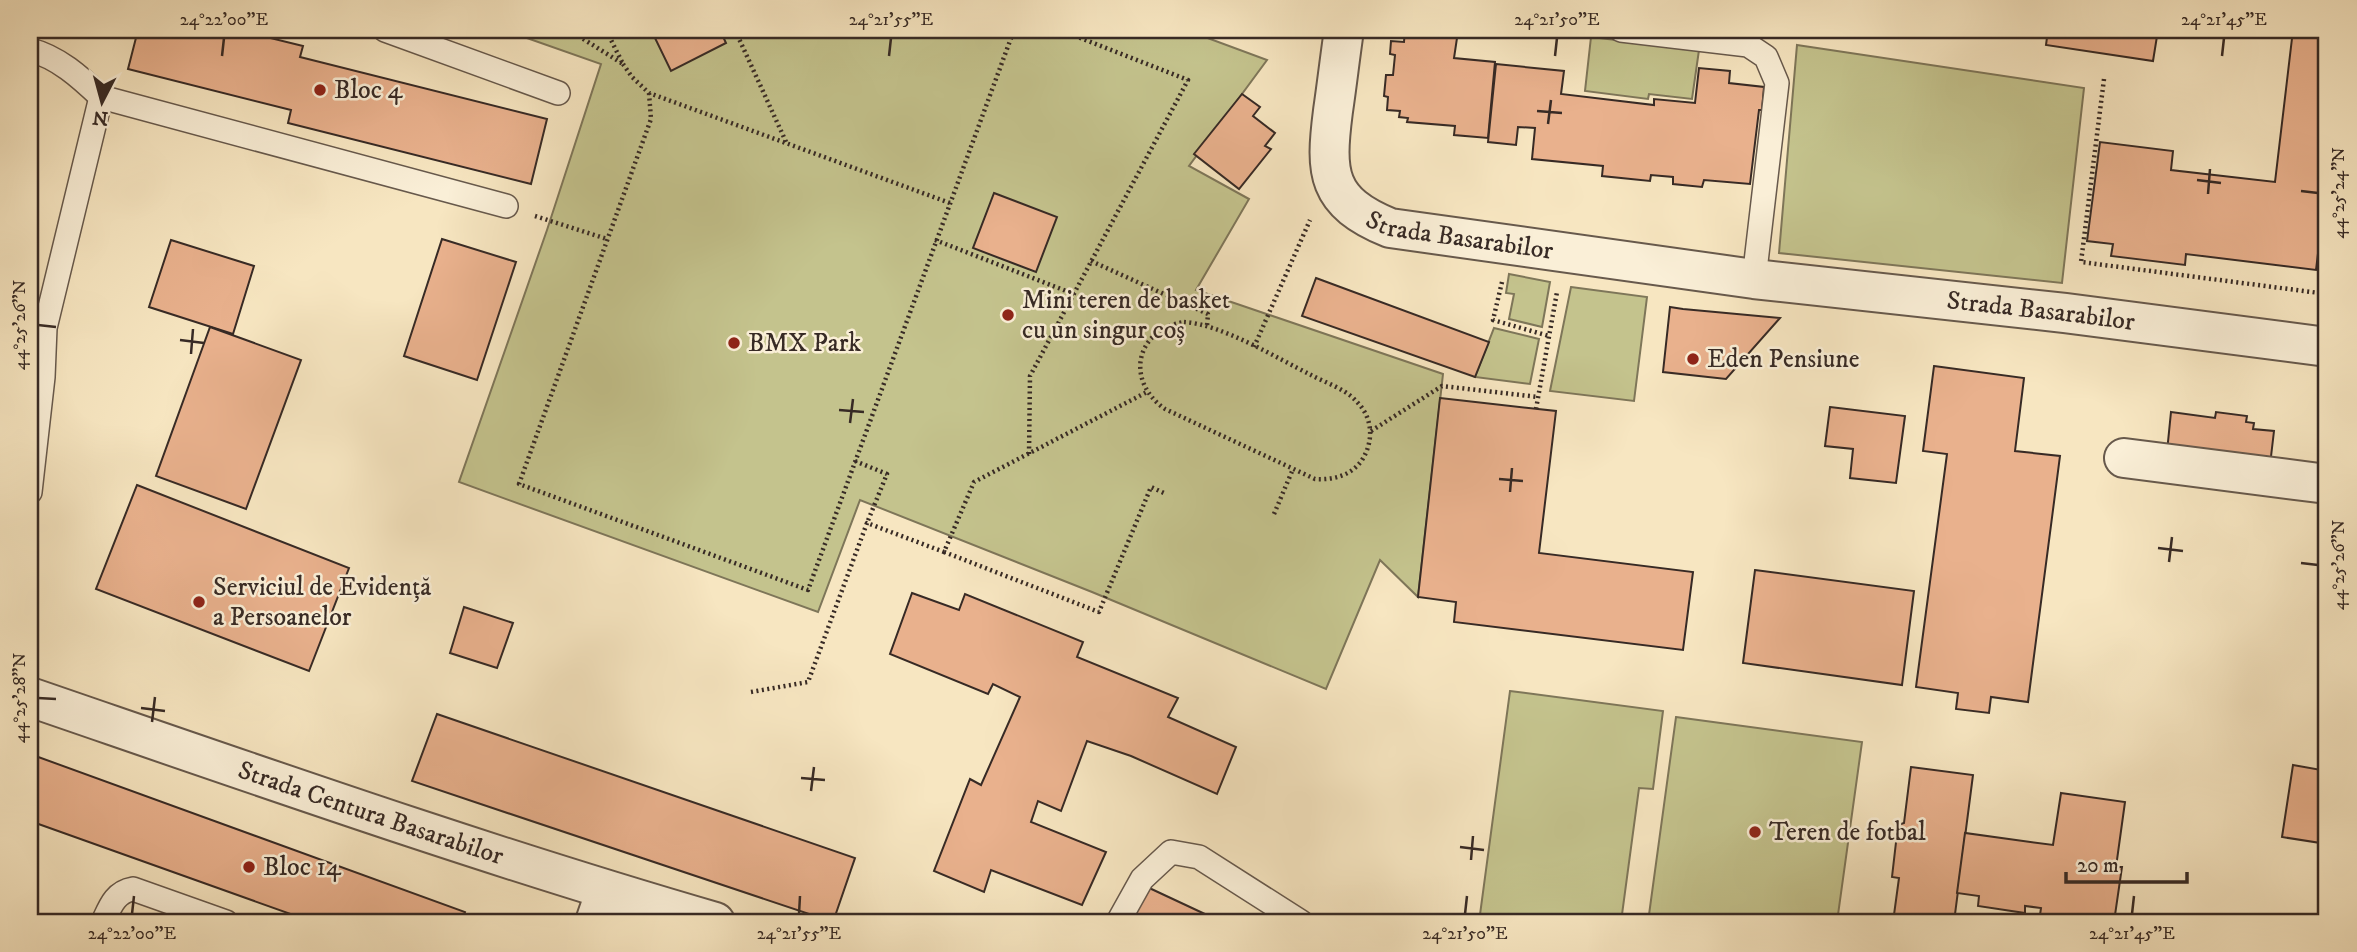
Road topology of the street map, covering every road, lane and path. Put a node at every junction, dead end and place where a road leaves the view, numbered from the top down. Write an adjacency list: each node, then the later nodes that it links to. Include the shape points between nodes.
1 (384, 30): 12 (lane)
2 (569, 30): 10 (path)
3 (606, 30): 10 (path)
4 (735, 30): 15 (path)
5 (1014, 30): 17 (path)
6 (1060, 30): 23 (path, via 1188,80)
7 (1344, 30): 16 (street, via 1329,138)
8 (1621, 30): 24 (lane, via 1748,45 1766,57 1777,83)
9 (30, 50): 14 (lane, via 78,75)
10 (623, 64): 13 (path)
11 (2104, 79): 26 (path, via 2081,262)
12 (558, 93)
13 (649, 93): 15 (path); 19 (path, via 651,119)
14 (101, 97): 18 (lane); 40 (lane, via 45,328)
15 (787, 144): 17 (path)
16 (1330, 174): 21 (street, Strada Basarabilor, via 1354,210 1390,228); 29 (path)
17 (950, 203): 20 (path)
18 (506, 206): 19 (path)
19 (607, 239): 37 (path, via 519,484 808,590)
20 (936, 240): 25 (path); 37 (path)
21 (1511, 245): 22 (street, Strada Basarabilor); 28 (path, via 1493,320)
22 (1565, 253): 24 (street, Strada Basarabilor); 28 (path)
23 (1091, 261): 25 (path); 27 (path, via 1208,314)
24 (1754, 279): 30 (street, Strada Basarabilor)
25 (1074, 294): 35 (path, via 1030,376)
26 (2327, 294)
27 (1207, 326): 29 (path); 31 (path, via 1171,324 1151,338 1140,365)
28 (1549, 335): 32 (path)
29 (1254, 347): 34 (path, via 1355,399)
30 (2327, 347)
31 (1147, 392): 35 (path); 38 (path, via 1166,409)
32 (1538, 397): 33 (path); 34 (path, via 1442,386)
33 (1536, 408)
34 (1370, 431): 38 (path, via 1370,443 1359,464 1339,478 1315,479)
35 (1029, 454): 44 (path, via 974,482)
36 (2124, 458): 39 (street)
37 (855, 461): 43 (path, via 887,474)
38 (1293, 469): 42 (path)
39 (2327, 484)
40 (30, 492)
41 (1166, 494): 44 (path, via 1151,487 1099,612)
42 (1274, 514)
43 (867, 523): 44 (path); 45 (path, via 808,682)
44 (944, 552)
45 (751, 692)
46 (30, 697): 47 (street, Strada Centura Basarabilor, via 349,806)
47 (600, 906): 50 (street, Strada Centura Basarabilor)
48 (103, 922): 49 (lane, via 115,898 133,889)
49 (226, 922)
50 (715, 922)
51 (1118, 922): 52 (lane, via 1142,879 1171,852 1199,857)
52 (1301, 922)

